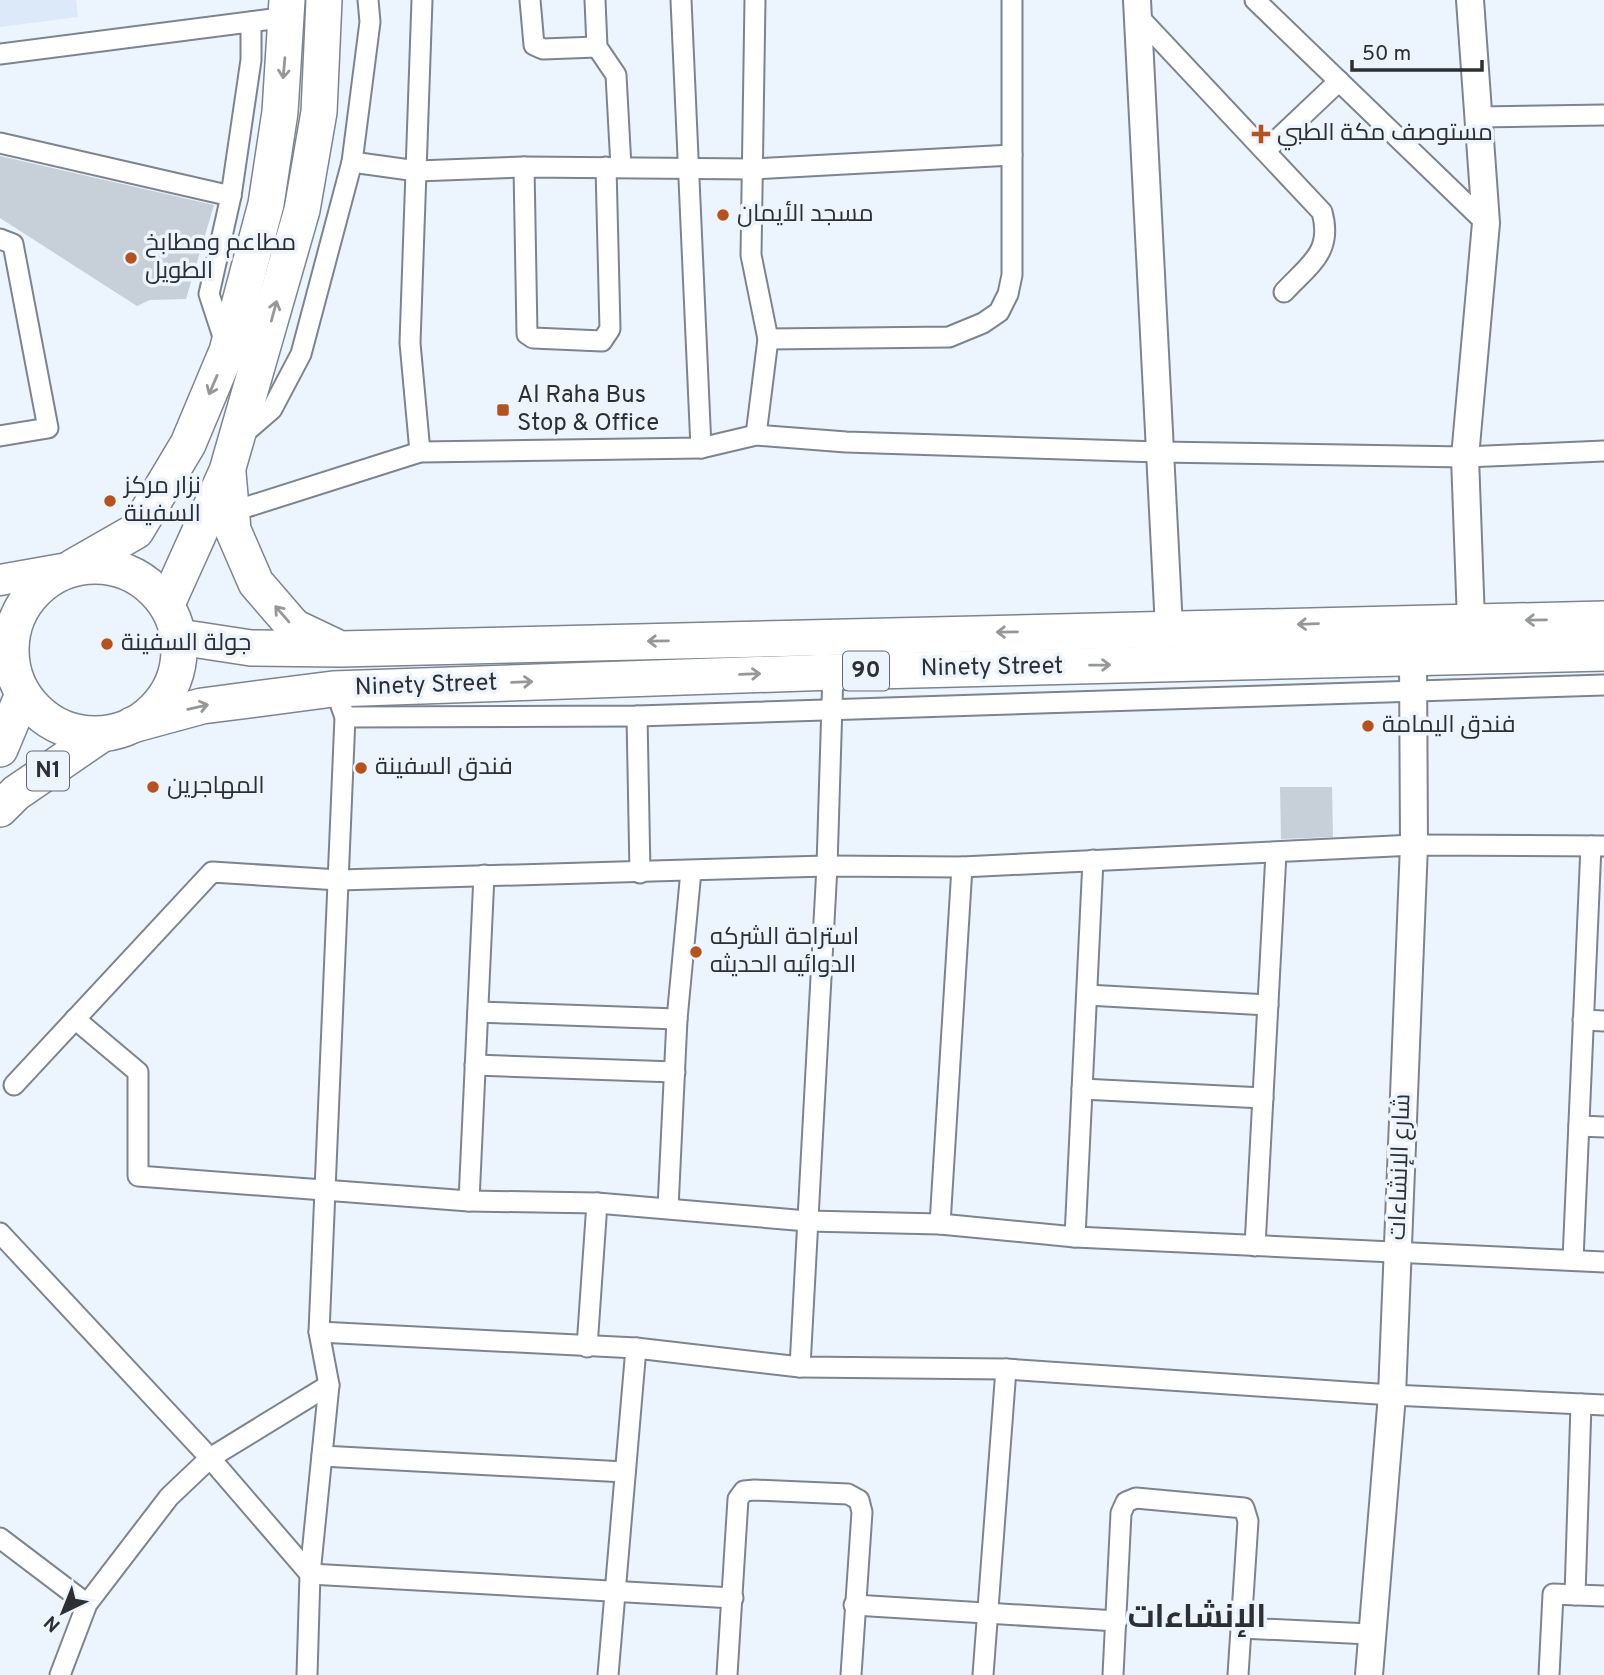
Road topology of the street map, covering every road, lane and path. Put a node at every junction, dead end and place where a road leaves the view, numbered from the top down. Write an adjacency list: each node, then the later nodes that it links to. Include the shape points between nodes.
1 (324, 0): 40 (highway, one-way to 1, via 302,209 319,112)
2 (368, 0): 22 (street, via 370,22)
3 (422, 0): 27 (street)
4 (530, 0): 14 (street, via 534,45 543,49)
5 (596, 0): 14 (street)
6 (681, 0): 25 (street)
7 (755, 0): 26 (street)
8 (1012, 0): 21 (street)
9 (1255, 0): 16 (street)
10 (1470, 0): 18 (street)
11 (1137, 7): 20 (street); 39 (street)
12 (288, 8): 13 (street); 33 (highway, one-way to 33, via 280,112 266,205)
13 (251, 22): 15 (street); 28 (street, via 251,60)
14 (597, 47): 24 (street, via 616,75)
15 (0, 54)
16 (1339, 81): 20 (street); 29 (street)
17 (1604, 115): 18 (street)
18 (1479, 117): 29 (street)
19 (0, 143): 28 (street)
20 (1265, 151): 31 (street, via 1322,212 1327,231 1324,249)
21 (1012, 155): 26 (street); 32 (street, via 1012,275 999,312 949,337)
22 (352, 162): 27 (street); 40 (street, via 300,354 272,409)
23 (524, 167): 24 (street); 24 (street, via 527,334 602,341 610,329); 27 (street)
24 (614, 167): 25 (street)
25 (689, 168): 26 (street); 36 (street)
26 (753, 169): 32 (street, via 751,256)
27 (417, 171): 38 (street, via 410,343)
28 (231, 196): 33 (street, via 209,294)
29 (1486, 223): 41 (street)
30 (0, 239): 35 (street, via 13,244 48,428)
31 (1284, 292)
32 (768, 339): 34 (street)
33 (227, 351): 43 (highway, one-way to 43, via 188,444 136,530)
34 (756, 435): 36 (street); 39 (street)
35 (0, 436)
36 (701, 448): 38 (street)
37 (1604, 451): 41 (street)
38 (420, 452): 42 (street)
39 (1159, 452): 41 (street); 49 (street)
40 (232, 455): 42 (highway); 45 (highway)
41 (1465, 457): 47 (street)
42 (231, 512): 51 (highway, one-way to 42, via 294,627 256,583 233,530)
43 (73, 567): 44 (main road); 45 (highway, via 108,566 131,574); 55 (highway, via 44,581 23,605 11,635)
44 (0, 580)
45 (167, 604): 50 (highway)
46 (1604, 619): 47 (highway, Ninety Street / 90, one-way to 47)
47 (1471, 621): 48 (highway, Ninety Street / 90)
48 (1407, 622): 49 (highway, Ninety Street / 90, one-way to 49); 54 (highway)
49 (1168, 628): 51 (highway, Ninety Street / 90, one-way to 51)
50 (179, 637): 51 (highway, Ninety Street / 90, via 251,648); 60 (highway, via 179,664 171,689 155,711)
51 (340, 649)
52 (1604, 653): 54 (highway, Ninety Street / 90)
53 (833, 671): 54 (highway, Ninety Street / 90, one-way to 54); 57 (highway, Ninety Street / 90, one-way to 53); 58 (street)
54 (1414, 673): 56 (street); 58 (street); 64 (street, شارع الإنشاءات)
55 (12, 674): 61 (highway, via 42,716); 62 (highway, N1)
56 (1604, 685)
57 (339, 703): 59 (street); 60 (highway, Ninety Street / 90, one-way to 57, via 202,706); 73 (street)
58 (833, 711): 59 (street); 68 (street)
59 (637, 716): 71 (street)
60 (132, 724): 61 (highway)
61 (99, 736): 63 (highway, N1)
62 (0, 749)
63 (0, 809)
64 (1414, 845): 65 (street); 66 (street); 97 (street, شارع الإنشاءات)
65 (1597, 846): 79 (street)
66 (1276, 853): 67 (street); 75 (street)
67 (1093, 860): 69 (street); 74 (street)
68 (827, 866): 69 (street); 70 (street); 92 (street)
69 (962, 867): 93 (street)
70 (691, 870): 71 (street); 77 (street)
71 (639, 873): 72 (street)
72 (484, 874): 73 (street); 76 (street)
73 (339, 880): 78 (street, via 212,872); 88 (street)
74 (1087, 995): 75 (street); 84 (street)
75 (1268, 1005): 85 (street)
76 (478, 1012): 77 (street); 81 (street)
77 (677, 1019): 82 (street)
78 (75, 1020): 83 (street); 88 (street, via 138,1072 138,1177)
79 (1583, 1020): 80 (street); 86 (street)
80 (1604, 1021)
81 (475, 1065): 82 (street); 89 (street)
82 (675, 1072): 91 (street)
83 (14, 1085)
84 (1082, 1089): 85 (street); 95 (street)
85 (1263, 1098): 96 (street)
86 (1579, 1126): 87 (street); 98 (street)
87 (1604, 1127)
88 (323, 1188): 89 (street); 100 (street)
89 (468, 1201): 90 (street)
90 (597, 1203): 91 (street); 101 (street)
91 (668, 1208): 92 (street)
92 (807, 1222): 93 (street); 103 (street)
93 (940, 1224): 95 (street)
94 (0, 1233): 110 (street)
95 (1076, 1237): 96 (street)
96 (1255, 1246): 97 (street)
97 (1397, 1254): 98 (street); 106 (street, شارع الإنشاءات)
98 (1573, 1260): 99 (street)
99 (1604, 1262)
100 (319, 1332): 101 (street); 105 (street)
101 (587, 1348): 102 (street)
102 (636, 1348): 103 (street); 111 (street)
103 (800, 1367): 104 (street)
104 (1006, 1369): 106 (street); 120 (street)
105 (329, 1385): 109 (street); 110 (street)
106 (1391, 1395): 107 (street); 123 (street, شارع الإنشاءات)
107 (1581, 1404): 108 (street); 115 (street)
108 (1604, 1405)
109 (322, 1456): 111 (street); 113 (street)
110 (211, 1458): 113 (street); 118 (street, via 169,1497)
111 (625, 1472): 114 (street)
112 (0, 1538): 118 (street)
113 (310, 1574): 114 (street); 125 (street)
114 (615, 1591): 117 (street); 126 (street)
115 (1575, 1595): 116 (street); 133 (street, via 1553,1594)
116 (1604, 1596)
117 (733, 1598): 119 (street, via 738,1499 744,1491 848,1494 859,1500 862,1512); 127 (street)
118 (87, 1604): 124 (street)
119 (854, 1605): 120 (street); 128 (street)
120 (988, 1614): 121 (street); 129 (street)
121 (1117, 1621): 122 (street, via 1121,1513 1126,1502 1136,1498 1244,1508 1248,1521); 130 (street)
122 (1241, 1628): 123 (street); 131 (street)
123 (1370, 1634): 132 (street, شارع الإنشاءات)
124 (60, 1675)
125 (307, 1675)
126 (608, 1675)
127 (727, 1675)
128 (851, 1675)
129 (983, 1675)
130 (1113, 1675)
131 (1238, 1675)
132 (1369, 1675)
133 (1549, 1675)

